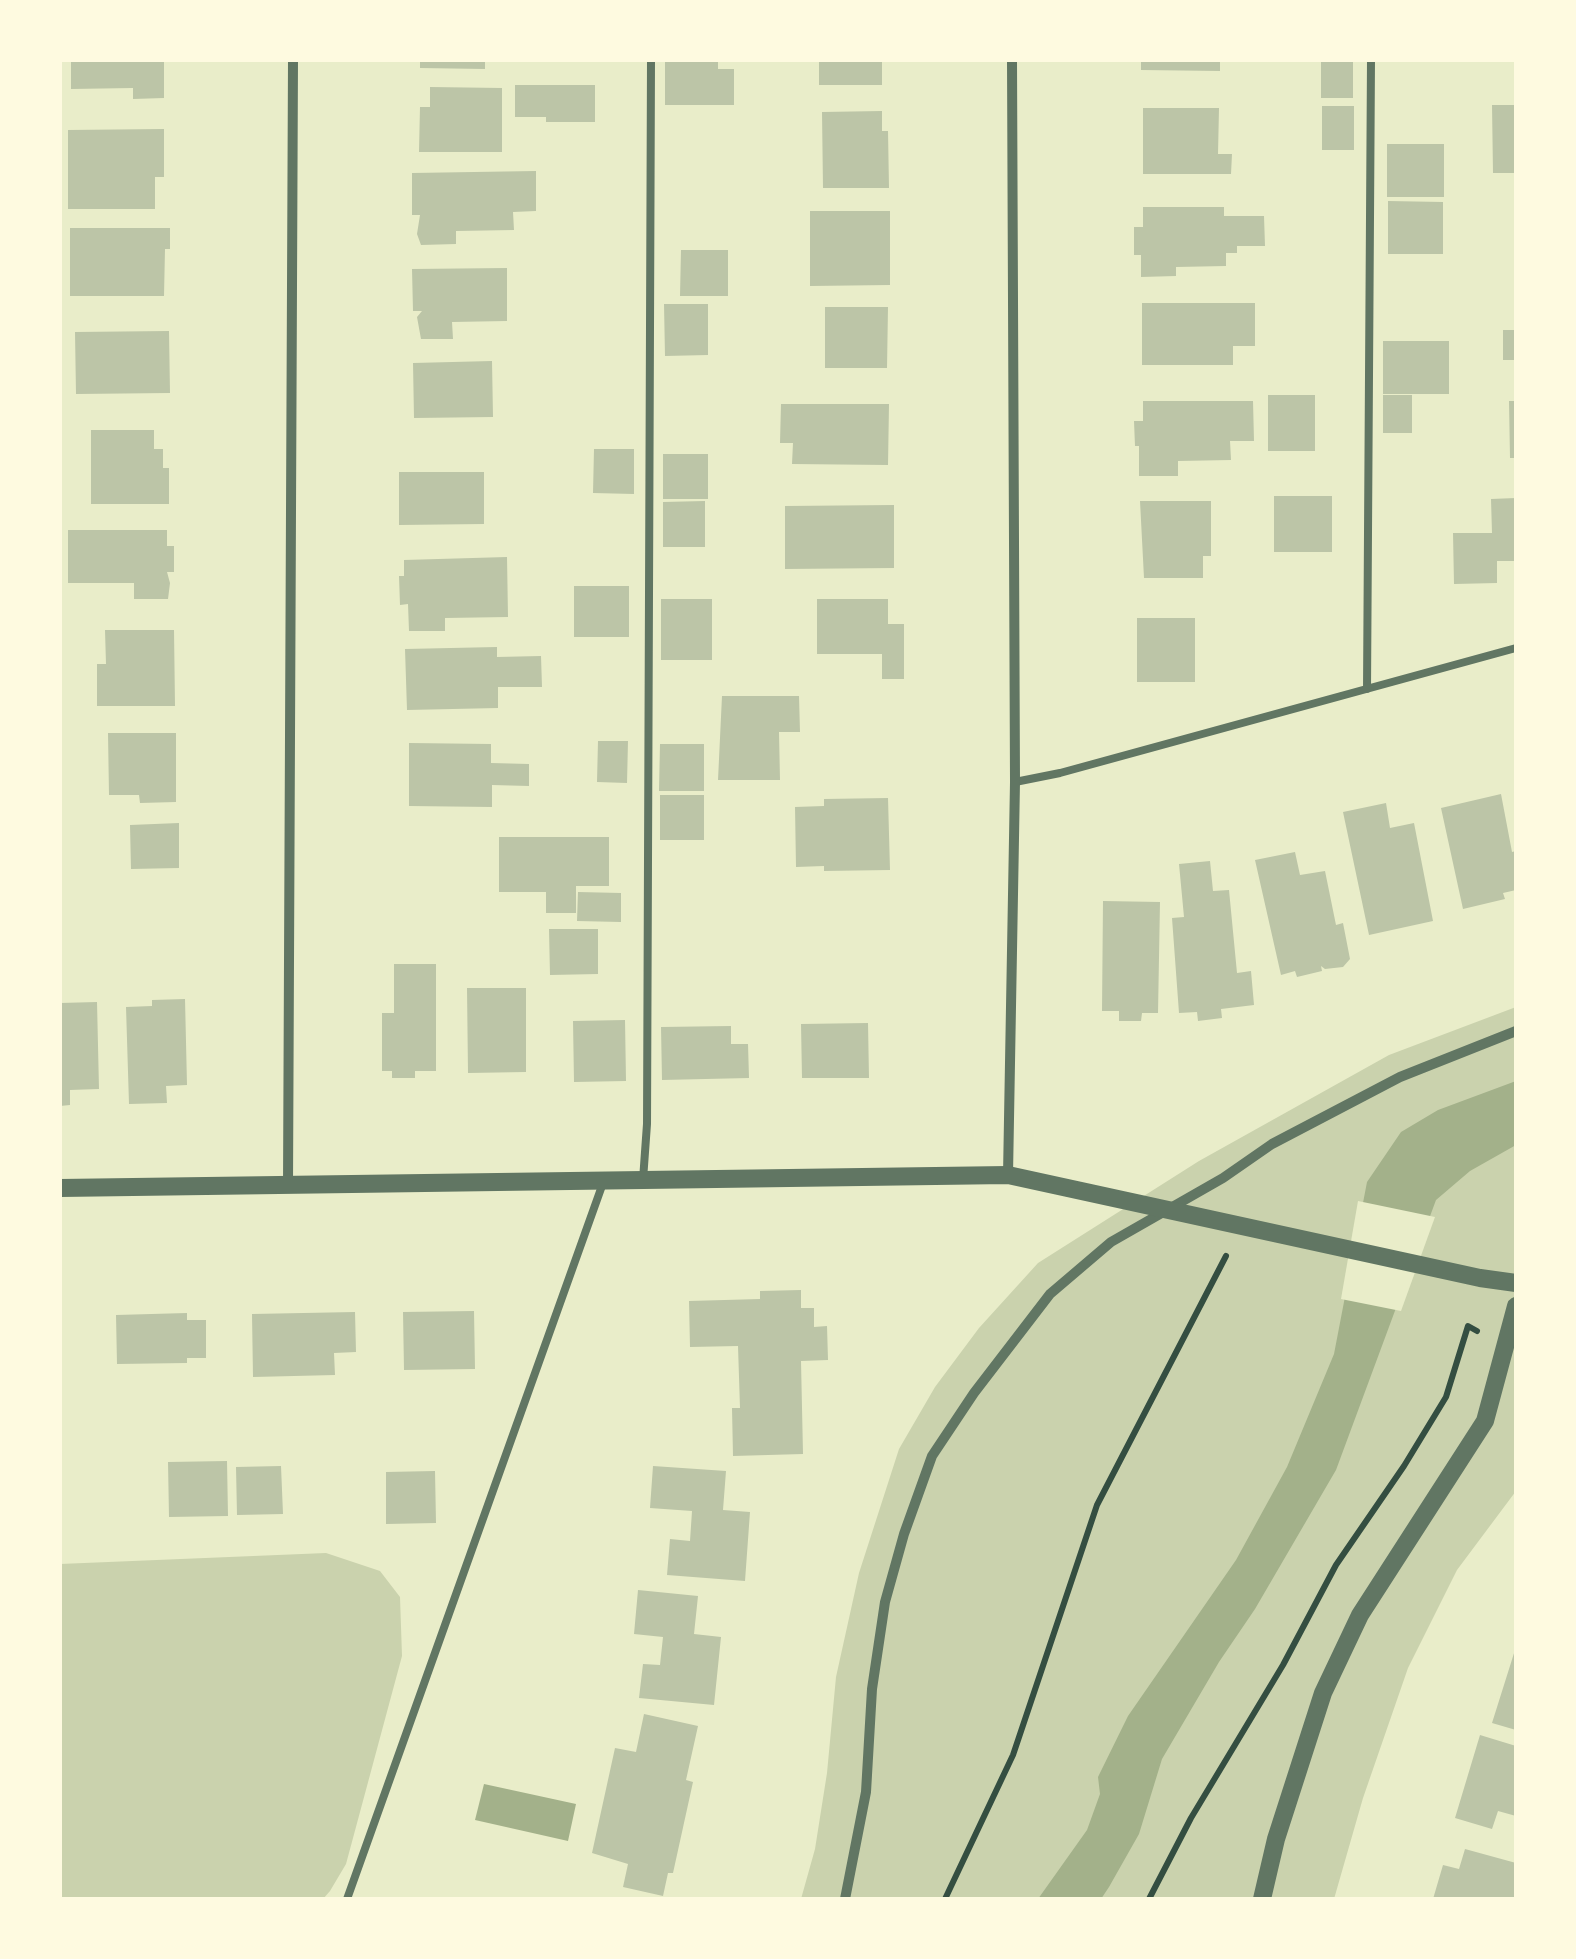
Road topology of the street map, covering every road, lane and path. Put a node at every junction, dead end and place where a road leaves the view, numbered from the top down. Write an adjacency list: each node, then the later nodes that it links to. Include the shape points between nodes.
1 (293, 60): 12 (street)
2 (651, 60): 10 (lane)
3 (1012, 60): 7 (street)
4 (1371, 60): 6 (lane)
5 (1516, 648): 6 (lane)
6 (1367, 689): 7 (lane)
7 (1015, 782): 9 (street)
8 (1516, 1032): 14 (street, via 1336,1108)
9 (1008, 1175): 10 (street); 14 (street)
10 (643, 1180): 11 (street)
11 (603, 1181): 12 (street); 19 (lane)
12 (288, 1184): 13 (street)
13 (60, 1188)
14 (1164, 1211): 15 (street); 20 (street, via 1110,1242 1050,1294 932,1456 885,1602 866,1792)
15 (1240, 1227): 16 (street); 21 (path, via 1097,1505 1012,1755)
16 (1516, 1283)
17 (1516, 1306): 23 (street, via 1485,1421 1360,1616 1322,1693)
18 (1468, 1326): 22 (path, via 1446,1397 1336,1565)
19 (347, 1899)
20 (846, 1899)
21 (945, 1899)
22 (1149, 1899)
23 (1262, 1899)

